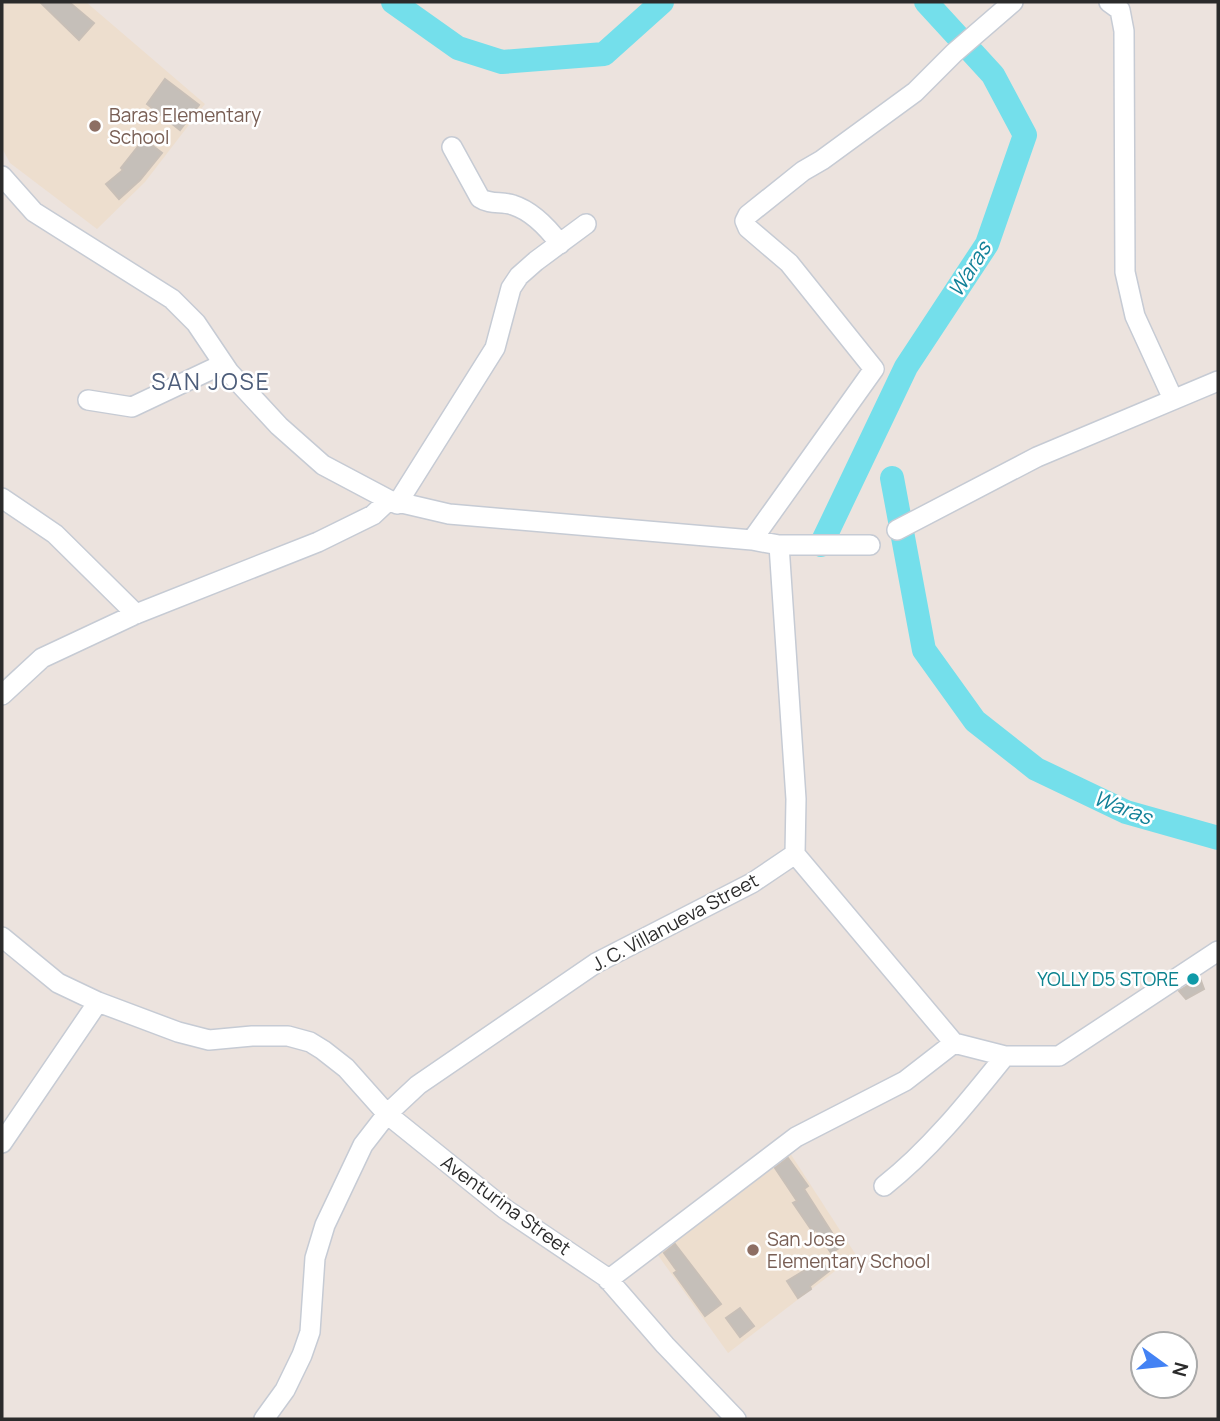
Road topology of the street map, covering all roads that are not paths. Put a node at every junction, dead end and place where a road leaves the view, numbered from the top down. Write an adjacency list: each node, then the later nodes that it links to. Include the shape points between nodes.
1 (1013, 2): 14 (street, via 915,92 748,215 748,228 789,263 874,369)
2 (1109, 2): 9 (street, via 1120,10 1124,31 1125,272 1135,316)
3 (452, 147): 6 (street, via 481,198 513,205 545,225)
4 (2, 176): 7 (street, via 34,212 172,299 196,323)
5 (586, 224): 6 (street)
6 (560, 244): 12 (street, via 519,276 511,288 495,348)
7 (223, 364): 10 (street, via 132,407); 12 (street, via 250,397 323,465)
8 (1218, 381): 9 (street)
9 (1173, 399): 13 (street, via 1037,457)
10 (88, 400)
11 (2, 498): 17 (street, via 55,534)
12 (393, 502): 14 (street, via 449,514); 17 (street, via 318,542)
13 (897, 530)
14 (752, 540): 15 (street)
15 (779, 545): 16 (street); 19 (street, via 796,799)
16 (870, 545)
17 (136, 614): 18 (street, via 42,658)
18 (2, 695)
19 (795, 853): 23 (street); 25 (street, J. C. Villanueva Street, via 752,883 596,963 418,1085)
20 (2, 937): 22 (street, Aventurina Street, via 58,983)
21 (1218, 951): 24 (street, via 1059,1056)
22 (98, 1002): 25 (street, Aventurina Street, via 209,1040 288,1035 310,1042 346,1068); 26 (street)
23 (954, 1043): 24 (street); 28 (street, via 905,1081 796,1137)
24 (1005, 1056): 27 (street, via 908,1167)
25 (387, 1114): 28 (street, Aventurina Street, via 505,1209); 29 (street, J. C. Villanueva Street, via 363,1145 325,1225 315,1258 310,1332 285,1390)
26 (2, 1143)
27 (884, 1186)
28 (608, 1280): 30 (street, Aventurina Street)
29 (264, 1419)
30 (736, 1419)

